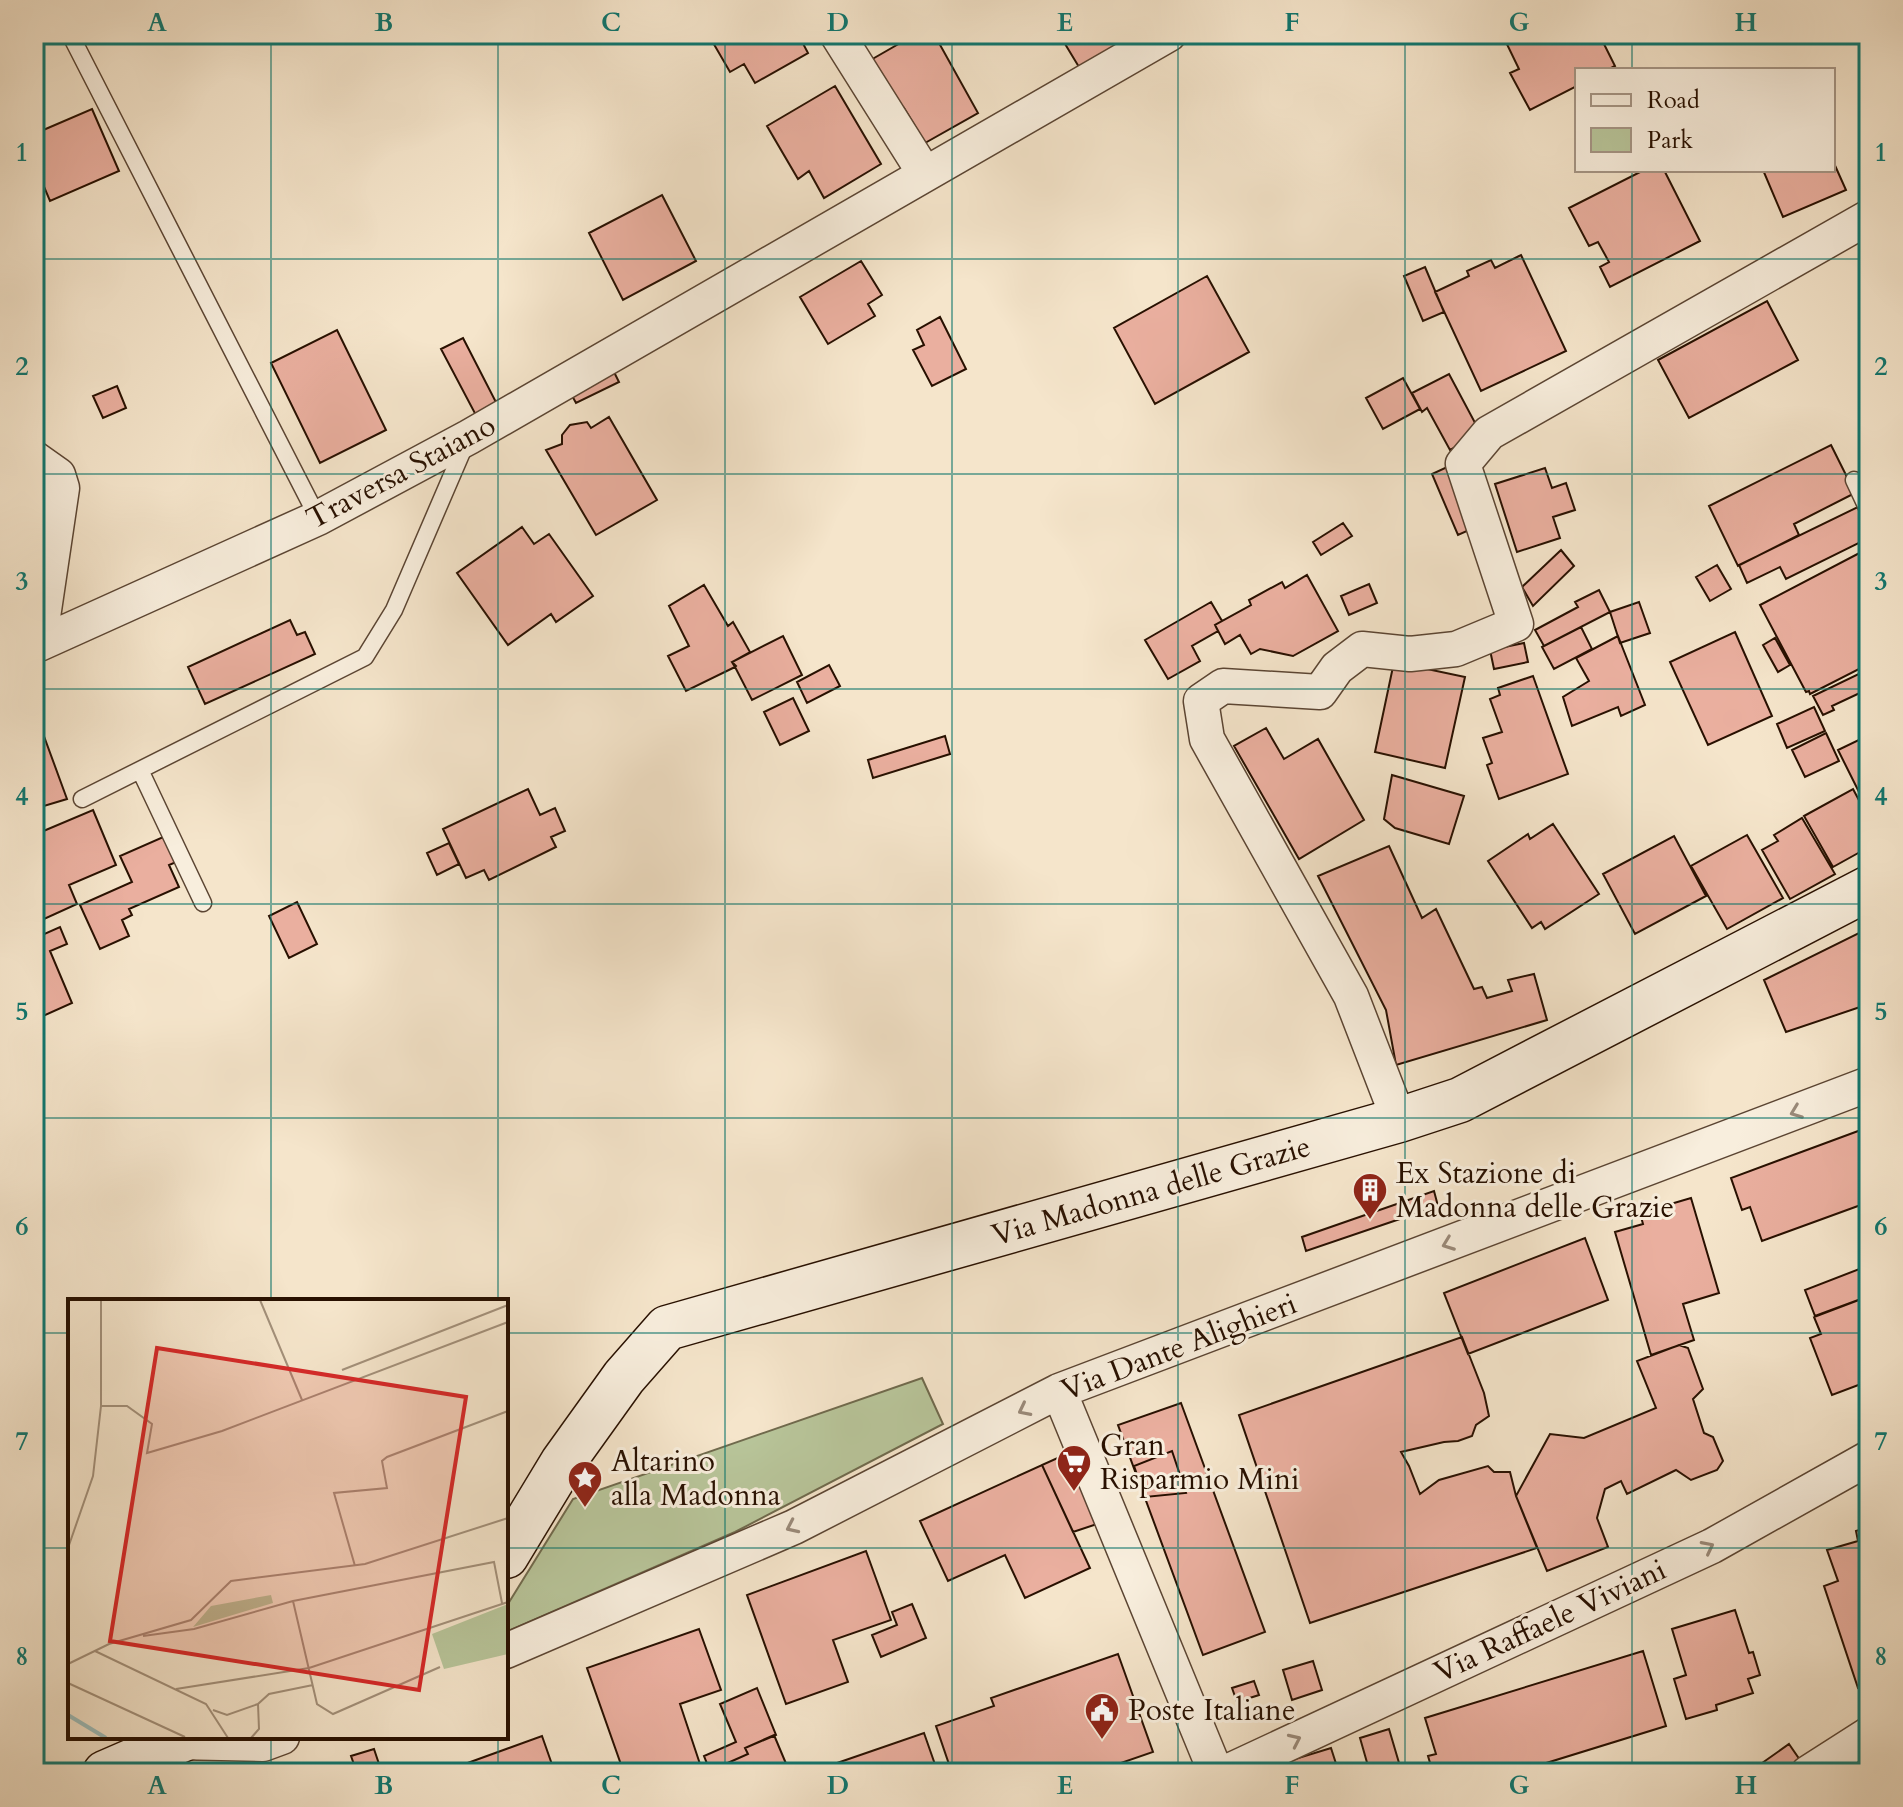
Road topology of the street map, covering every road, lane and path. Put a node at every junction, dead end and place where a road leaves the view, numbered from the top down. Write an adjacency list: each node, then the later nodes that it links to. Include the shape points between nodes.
1 (70, 34): 10 (lane)
2 (837, 34): 4 (street)
3 (1169, 34): 4 (street, Traversa Staiano)
4 (925, 174): 6 (street, Traversa Staiano)
5 (1869, 217): 16 (street, via 1489,433 1463,464 1516,624 1456,649 1410,654 1362,649 1337,668 1320,692 1223,686 1201,701 1207,739 1351,996)
6 (469, 437): 10 (street, Traversa Staiano); 11 (lane, via 394,610 365,657)
7 (34, 458): 10 (street, Traversa Staiano, via 58,475 62,488 39,644)
8 (1854, 480): 9 (lane)
9 (1869, 512)
10 (318, 518)
11 (140, 770): 12 (lane); 14 (lane)
12 (82, 799)
13 (1869, 888): 16 (main road, Via Madonna delle Grazie, via 1460,1100)
14 (203, 903)
15 (1869, 1084): 17 (street, Via Dante Alighieri, one-way to 17)
16 (1399, 1120): 19 (main road, Via Madonna delle Grazie, via 667,1328 572,1449)
17 (1059, 1391): 20 (street, Via Dante Alighieri, one-way to 20, via 794,1527); 25 (street)
18 (1869, 1458): 26 (street, Via Raffaele Viviani, one-way to 18, via 1712,1546)
19 (508, 1553)
20 (508, 1650)
21 (1869, 1734): 27 (street)
22 (277, 1739): 23 (street, via 263,1744)
23 (181, 1740): 24 (main road)
24 (105, 1773)
25 (1216, 1773)
26 (1225, 1773)
27 (1808, 1773)

